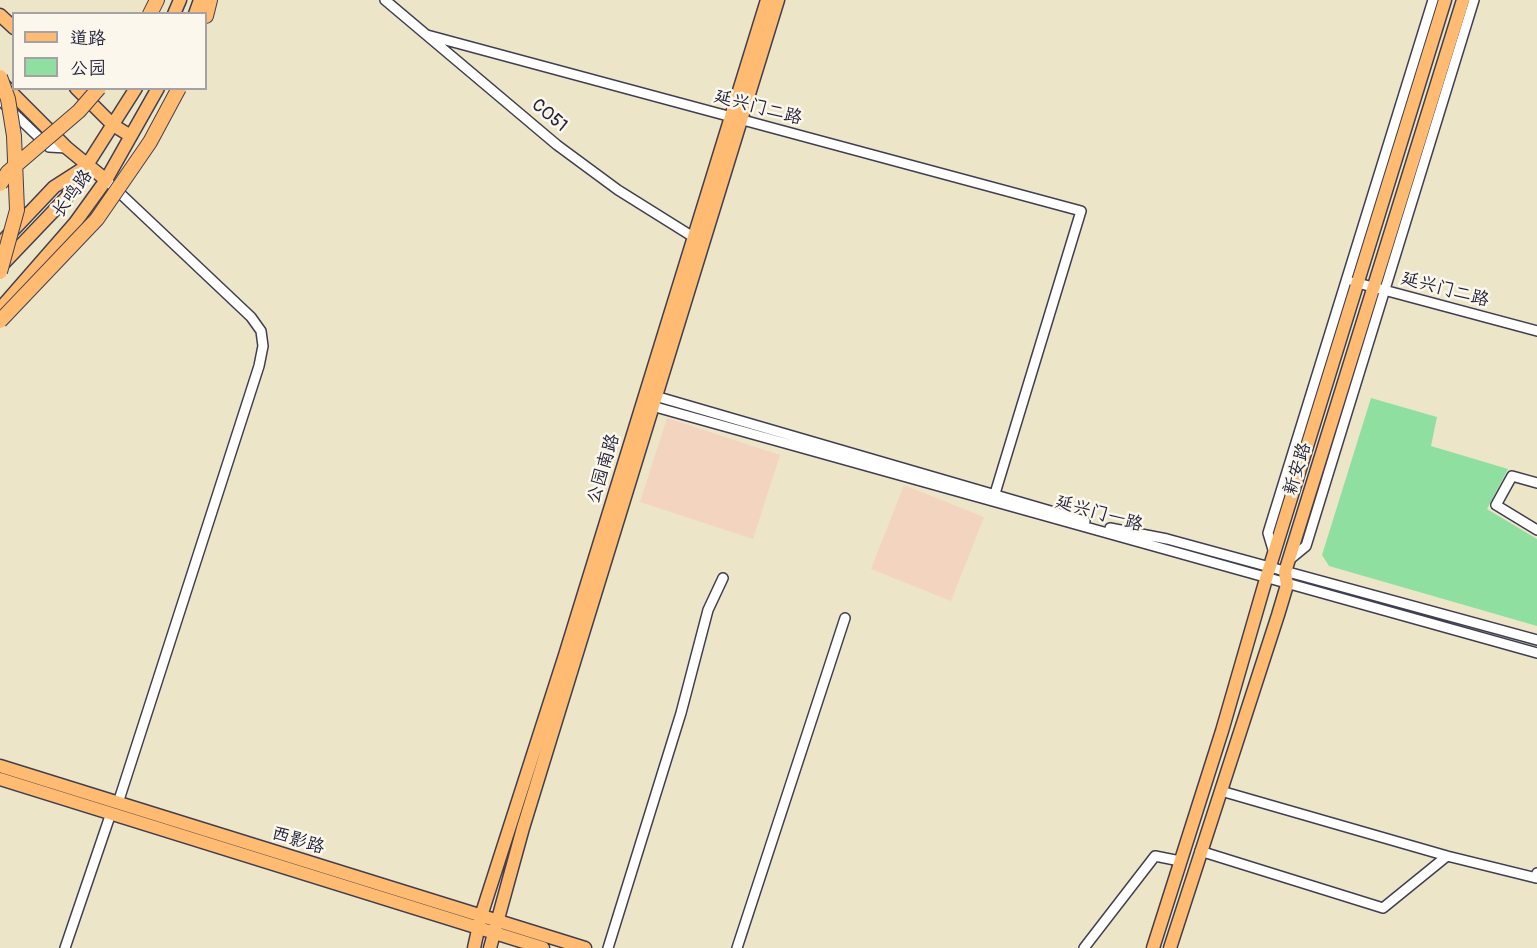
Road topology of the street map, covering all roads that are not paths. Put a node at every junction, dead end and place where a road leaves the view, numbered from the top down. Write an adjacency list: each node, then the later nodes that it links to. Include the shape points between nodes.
1 (386, 0): 10 (street, C051)
2 (767, 0): 18 (main road, 公园南路)
3 (778, 0): 18 (main road, 公园南路)
4 (1433, 0): 29 (street)
5 (1445, 0): 29 (main road, 新安路)
6 (1463, 0): 30 (main road, 新安路)
7 (1474, 0): 30 (street)
8 (0, 15): 9 (main road)
9 (12, 26)
10 (427, 35): 18 (street, 延兴门二路); 25 (street, C051, via 557,145 618,190)
11 (0, 79): 21 (main road); 28 (highway, bridge, via 14,136 17,210)
12 (78, 90): 19 (main road)
13 (97, 90): 24 (highway, bridge, via 79,111 8,172)
14 (135, 90): 19 (main road, 长鸣路)
15 (157, 90): 20 (main road, 长鸣路)
16 (177, 90): 32 (highway, bridge, via 150,142 97,219)
17 (0, 99): 21 (street, via 49,147)
18 (735, 120): 25 (main road, 公园南路); 36 (street, 延兴门二路, via 1081,211)
19 (113, 125): 20 (main road); 22 (main road, 长鸣路)
20 (129, 135): 23 (main road, 长鸣路)
21 (67, 148): 22 (main road)
22 (88, 165): 23 (main road); 26 (main road, via 54,187); 27 (main road, 长鸣路, via 66,198)
23 (106, 180): 31 (main road, 长鸣路, via 75,223); 48 (street, via 251,317 261,331 262,346 259,366)
24 (0, 184)
25 (698, 240): 34 (main road, 公园南路); 53 (main road, 公园南路)
26 (0, 244)
27 (0, 267)
28 (0, 272)
29 (1352, 282): 30 (street, 延兴门二路); 39 (main road, 新安路)
30 (1379, 289): 33 (street, 延兴门二路); 38 (main road, 新安路)
31 (0, 309)
32 (0, 321)
33 (1537, 331)
34 (654, 401): 36 (street, 延兴门一路); 54 (main road, 公园南路)
35 (1537, 483): 37 (street, via 1512,476 1496,505)
36 (993, 497): 39 (street, 延兴门一路, via 1120,531 1167,539)
37 (1537, 530)
38 (1287, 566): 39 (street, 延兴门一路); 41 (main road, 新安路); 43 (street, 延兴门一路)
39 (1268, 573): 41 (street, 延兴门一路); 51 (main road, 新安路)
40 (723, 578): 60 (street, via 708,610 681,713)
41 (1287, 585): 44 (street, 延兴门一路); 47 (main road, 新安路)
42 (845, 618): 61 (street)
43 (1537, 640)
44 (1537, 653)
45 (0, 766): 48 (main road, 西影路)
46 (0, 779): 48 (main road, 西影路)
47 (1221, 791): 49 (main road, 新安路); 50 (street)
48 (114, 808): 53 (main road, 西影路); 55 (street)
49 (1200, 851): 50 (street, via 1383,908); 64 (main road, 新安路)
50 (1447, 856): 52 (street, via 1536,878)
51 (1180, 861): 62 (street, via 1155,856); 63 (main road, 新安路)
52 (1537, 873)
53 (480, 922): 54 (main road, 西影路); 56 (main road, 公园南路)
54 (495, 926): 57 (main road, 公园南路); 58 (main road, 西影路); 59 (main road, 西影路)
55 (65, 948)
56 (474, 948)
57 (490, 948)
58 (543, 948)
59 (585, 948)
60 (608, 948)
61 (737, 948)
62 (1084, 948)
63 (1153, 948)
64 (1170, 948)

